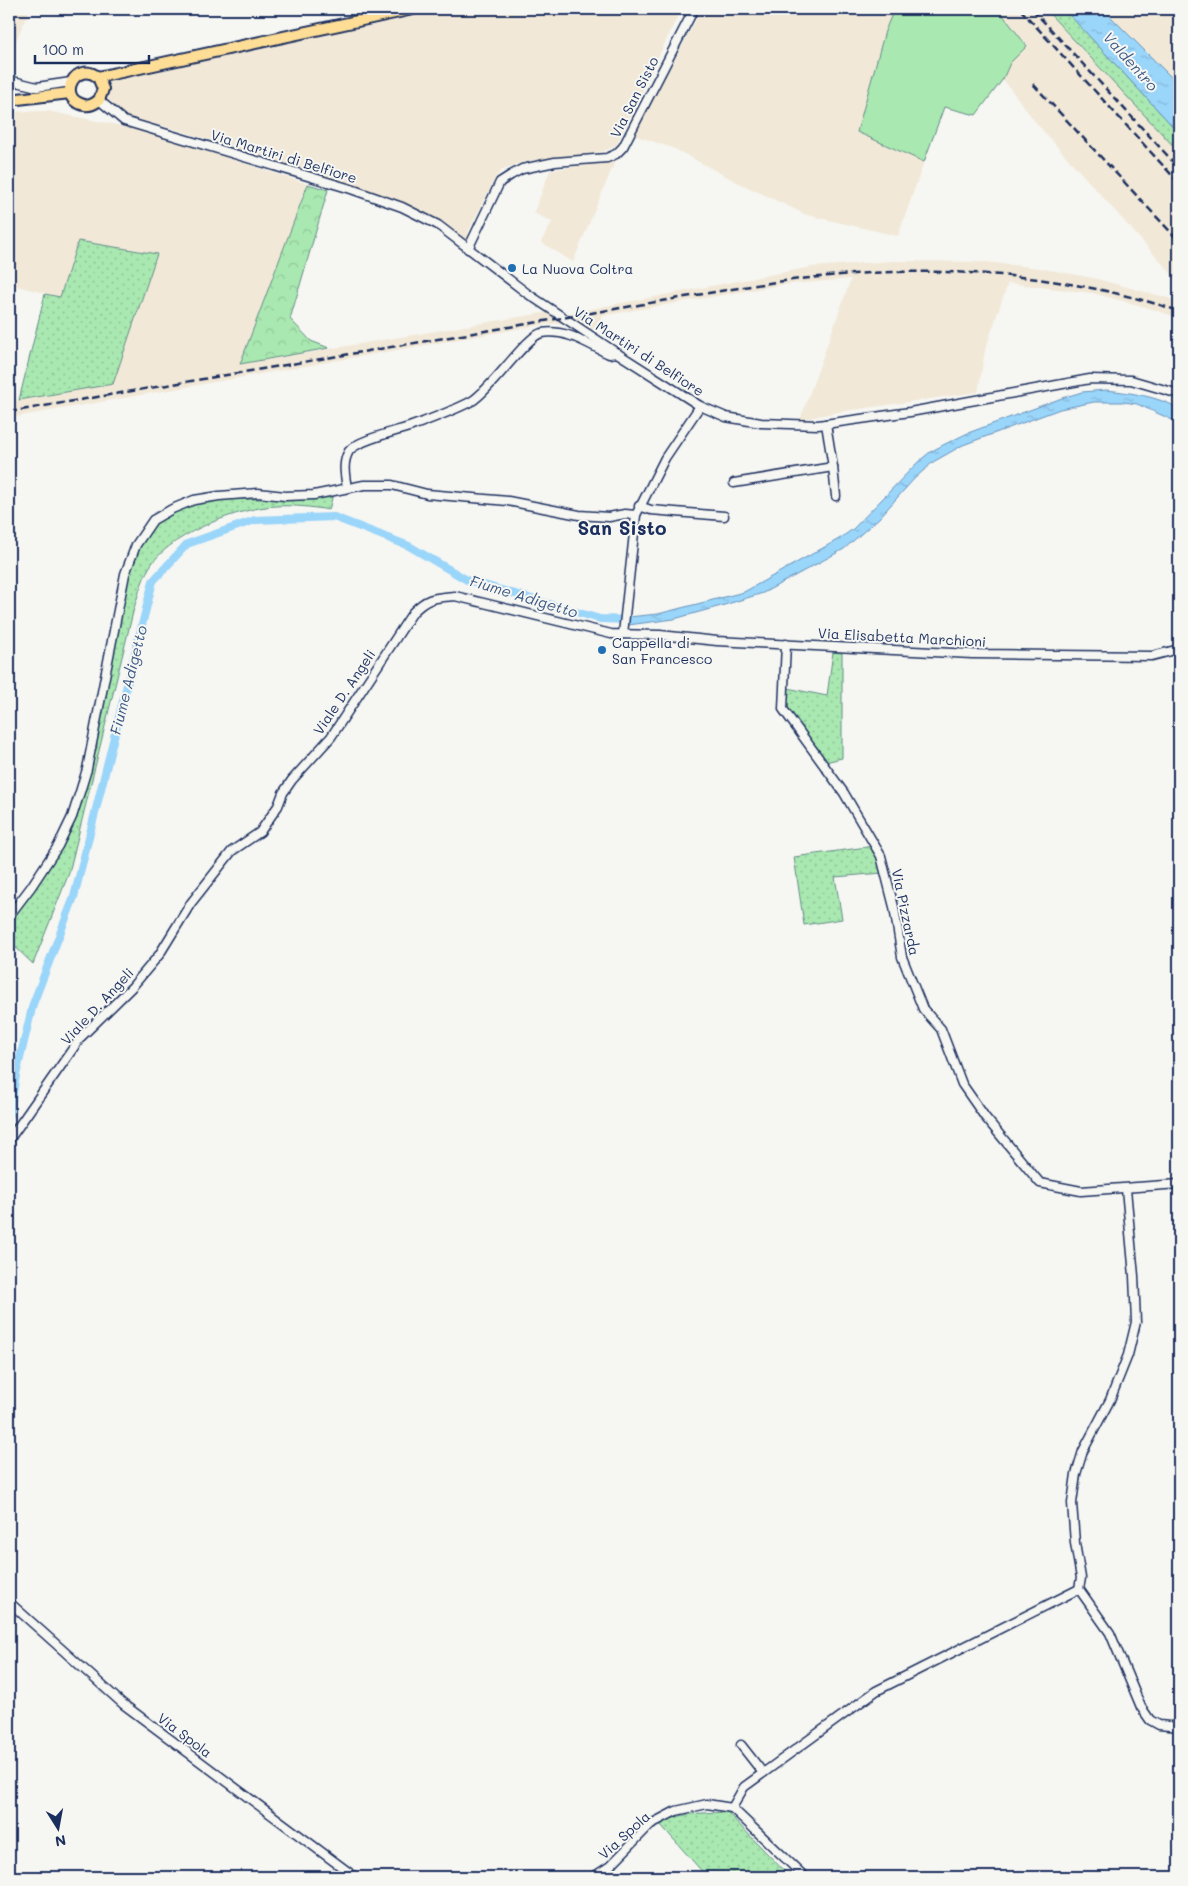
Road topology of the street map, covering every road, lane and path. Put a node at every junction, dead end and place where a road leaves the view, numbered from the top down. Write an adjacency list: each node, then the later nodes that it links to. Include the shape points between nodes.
1 (413, 9): 3 (main road)
2 (694, 9): 9 (street, Via San Sisto, via 616,154 607,158 555,162 511,174 500,182)
3 (98, 77): 5 (main road, via 85,72); 8 (main road, via 103,89)
4 (9, 80): 5 (street, via 37,86)
5 (71, 82): 6 (main road)
6 (70, 93): 7 (main road); 8 (main road, via 74,100 84,105)
7 (9, 100)
8 (99, 100): 9 (street, Via Martiri di Belfiore, via 124,121 402,206 438,225)
9 (468, 249): 10 (street, Via Martiri di Belfiore, via 528,294)
10 (617, 353): 12 (street, Via Martiri di Belfiore); 16 (street, via 609,354 563,332 540,332 473,400 350,450 344,463)
11 (1179, 394): 13 (street, Via Martiri di Belfiore, via 1131,380 1090,379)
12 (700, 406): 13 (street, Via Martiri di Belfiore, via 726,417 761,423); 18 (street, via 665,458)
13 (826, 424): 14 (street)
14 (833, 467): 15 (street); 17 (street)
15 (734, 483)
16 (347, 488): 19 (street, via 392,485 427,494 508,501 579,515); 24 (street, via 314,495 258,493 218,496 194,500 153,520 136,545 125,574 87,770 72,817 58,846)
17 (836, 496)
18 (639, 506): 19 (street); 20 (street, via 651,510)
19 (636, 515): 21 (street)
20 (724, 516)
21 (624, 631): 22 (street, Via Elisabetta Marchioni, via 716,641); 25 (street, Viale D. Angeli, via 611,634 455,596 425,601 413,612 331,737 292,780 260,832 232,851 191,903 160,955 81,1038)
22 (786, 644): 23 (street, Via Elisabetta Marchioni, via 972,654 1109,657 1152,656); 27 (street, Via Pizzarda, via 783,709 844,793 881,856 902,958 923,1009 941,1029 962,1084 1040,1183 1081,1191)
23 (1179, 649)
24 (9, 916)
25 (9, 1140)
26 (1179, 1184): 27 (street, Via Pizzarda)
27 (1126, 1189): 28 (street, via 1136,1322 1128,1355 1110,1400 1083,1451 1076,1474 1072,1503 1081,1578)
28 (1079, 1589): 30 (street, via 1110,1633 1141,1707 1150,1720 1159,1725); 32 (street, via 876,1691)
29 (9, 1602): 34 (street, Via Spola, via 123,1704)
30 (1179, 1727)
31 (741, 1745): 32 (street)
32 (763, 1773): 33 (street, via 744,1787)
33 (732, 1808): 35 (street, Via Spola, via 707,1804 676,1811 651,1824 610,1866); 36 (street)
34 (355, 1877)
35 (593, 1877)
36 (805, 1877)

